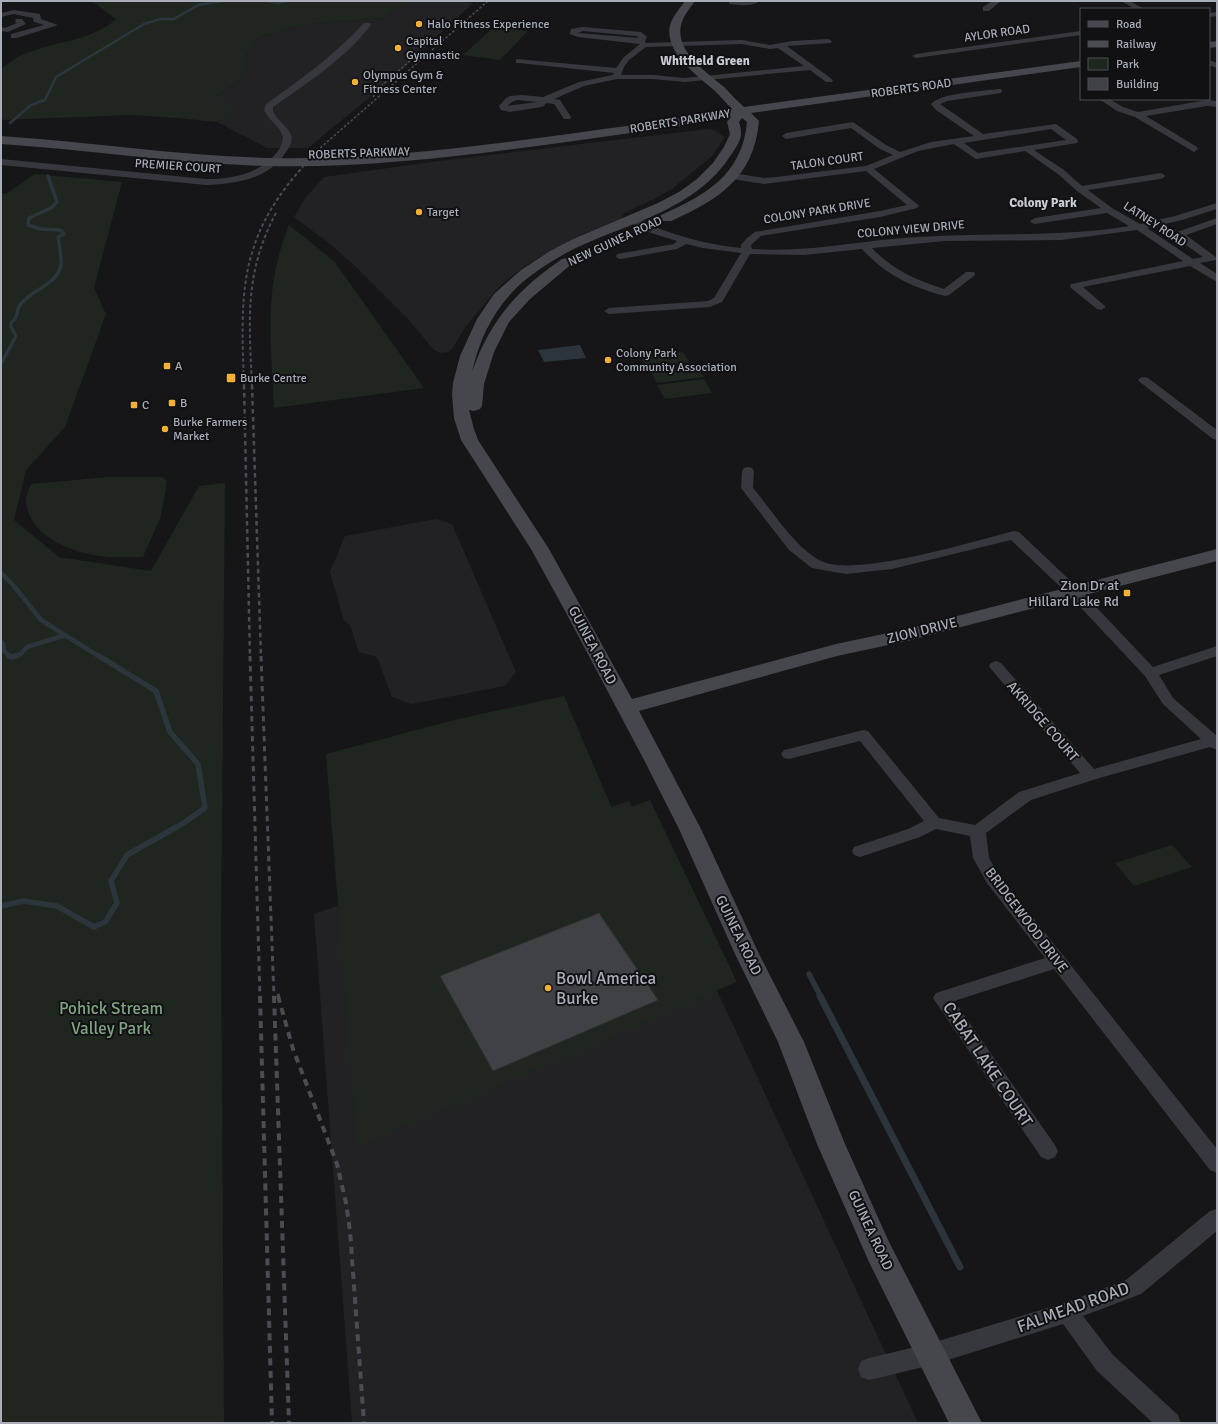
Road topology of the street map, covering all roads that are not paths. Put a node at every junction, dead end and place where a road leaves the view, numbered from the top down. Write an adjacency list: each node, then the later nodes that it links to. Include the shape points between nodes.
1 (690, 1): 15 (main road, NEW GUINEA ROAD, via 676,23)
2 (756, 1): 5 (street)
3 (997, 1): 7 (street)
4 (1125, 1): 6 (street)
5 (732, 2)
6 (1138, 8)
7 (986, 9)
8 (1, 15): 10 (street, via 17,19 22,24); 12 (street, via 14,12 37,16 37,20 54,25)
9 (367, 25): 39 (street, PREMIER COURT, via 321,69 269,106 269,114 286,134 286,142 276,160 253,175 206,182)
10 (1, 29)
11 (1080, 33): 17 (street, AYLOR ROAD)
12 (14, 36)
13 (828, 41): 16 (street)
14 (642, 43): 14 (street, via 642,37 638,34 583,29 574,31 574,34 578,35); 15 (street); 21 (street)
15 (678, 44): 16 (street, via 742,42); 22 (main road, NEW GUINEA ROAD, via 682,53)
16 (781, 46): 20 (street)
17 (916, 56)
18 (519, 62): 21 (street)
19 (1080, 64): 27 (main road, ROBERTS ROAD)
20 (810, 68): 22 (street); 23 (street)
21 (617, 74): 22 (street, via 685,80); 29 (street, via 582,84 542,101 557,102)
22 (706, 78): 27 (main road, NEW GUINEA ROAD)
23 (829, 80)
24 (998, 91): 32 (street, via 946,99 935,104)
25 (1105, 100): 28 (street)
26 (1217, 104): 28 (street)
27 (740, 111): 38 (main road, ROBERTS PARKWAY, via 704,112 348,158); 41 (main road, NEW GUINEA ROAD, via 753,121 753,126 750,143); 48 (main road, NEW GUINEA ROAD, via 733,122 736,134 715,169 682,195)
28 (1138, 115): 36 (street)
29 (567, 117)
30 (1, 133): 38 (main road, ROBERTS PARKWAY)
31 (786, 136): 37 (street, TALON COURT, via 853,125)
32 (981, 137): 34 (street); 35 (street, via 1053,126 1074,141)
33 (1, 140): 38 (main road, ROBERTS PARKWAY)
34 (956, 141): 35 (street, via 976,156); 37 (street, via 916,147)
35 (1026, 148): 43 (street, LATNEY ROAD, via 1061,172)
36 (1194, 149)
37 (900, 156): 40 (street, TALON COURT)
38 (240, 157)
39 (1, 162)
40 (868, 168): 41 (street, TALON COURT, via 764,181); 52 (street, COLONY PARK DRIVE, via 914,206 758,234 746,245)
41 (734, 173): 48 (main road, NEW GUINEA ROAD, via 701,202 666,218)
42 (1160, 176): 43 (street, LATNEY ROAD)
43 (1080, 189): 45 (street, LATNEY ROAD)
44 (1217, 206): 49 (street, COLONY VIEW DRIVE, via 1186,217)
45 (1109, 210): 46 (street); 49 (street, LATNEY ROAD)
46 (1035, 221)
47 (1217, 221): 54 (street, via 1180,234 1182,238)
48 (638, 223): 50 (street, COLONY VIEW DRIVE); 63 (main road, NEW GUINEA ROAD, via 567,262 538,283 513,306 488,345 468,416 474,449)
49 (1140, 228): 51 (street, COLONY VIEW DRIVE, via 1067,236 927,239); 55 (street, LATNEY ROAD)
50 (684, 240): 52 (street, COLONY VIEW DRIVE); 53 (street, via 677,246)
51 (865, 246): 52 (street, COLONY VIEW DRIVE, via 806,252); 56 (street, via 889,269 921,285 945,293)
52 (747, 251): 59 (street, COLONY PARK DRIVE, via 718,300 710,304)
53 (621, 256)
54 (1215, 259): 55 (street)
55 (1191, 262): 57 (street, LATNEY ROAD); 58 (street, via 1075,286)
56 (970, 274)
57 (1217, 279)
58 (1102, 307)
59 (609, 312)
60 (1144, 380): 61 (street)
61 (1212, 428): 62 (street)
62 (1217, 436)
63 (484, 461): 70 (main road, GUINEA ROAD, via 540,549)
64 (748, 471): 66 (street, via 747,488 794,547 817,565 846,570 892,565 1014,535)
65 (1217, 555): 66 (main road, ZION DRIVE)
66 (1074, 592): 69 (street); 70 (main road, ZION DRIVE, via 908,635 836,650)
67 (1217, 651): 69 (street)
68 (996, 666): 73 (street, AKRIDGE COURT)
69 (1150, 672): 71 (street, via 1168,701)
70 (626, 707): 82 (main road, GUINEA ROAD, via 690,829 747,954 791,1042 831,1144 879,1252)
71 (1215, 743): 73 (street)
72 (789, 754): 74 (street, via 863,735)
73 (1091, 775): 75 (street, via 1025,796)
74 (934, 823): 75 (street); 76 (street, via 914,833)
75 (978, 832): 77 (street, BRIDGEWOOD DRIVE, via 981,858 993,879)
76 (860, 852)
77 (1058, 961): 78 (street, CABAT LAKE COURT, via 942,998); 79 (street, BRIDGEWOOD DRIVE)
78 (1048, 1151)
79 (1217, 1164)
80 (1217, 1218): 81 (street, FALMEAD ROAD, via 1133,1287)
81 (1067, 1312): 82 (street, FALMEAD ROAD); 85 (street, via 1105,1363)
82 (932, 1354): 83 (street, FALMEAD ROAD); 84 (main road, GUINEA ROAD)
83 (869, 1369)
84 (966, 1423)
85 (1170, 1423)

